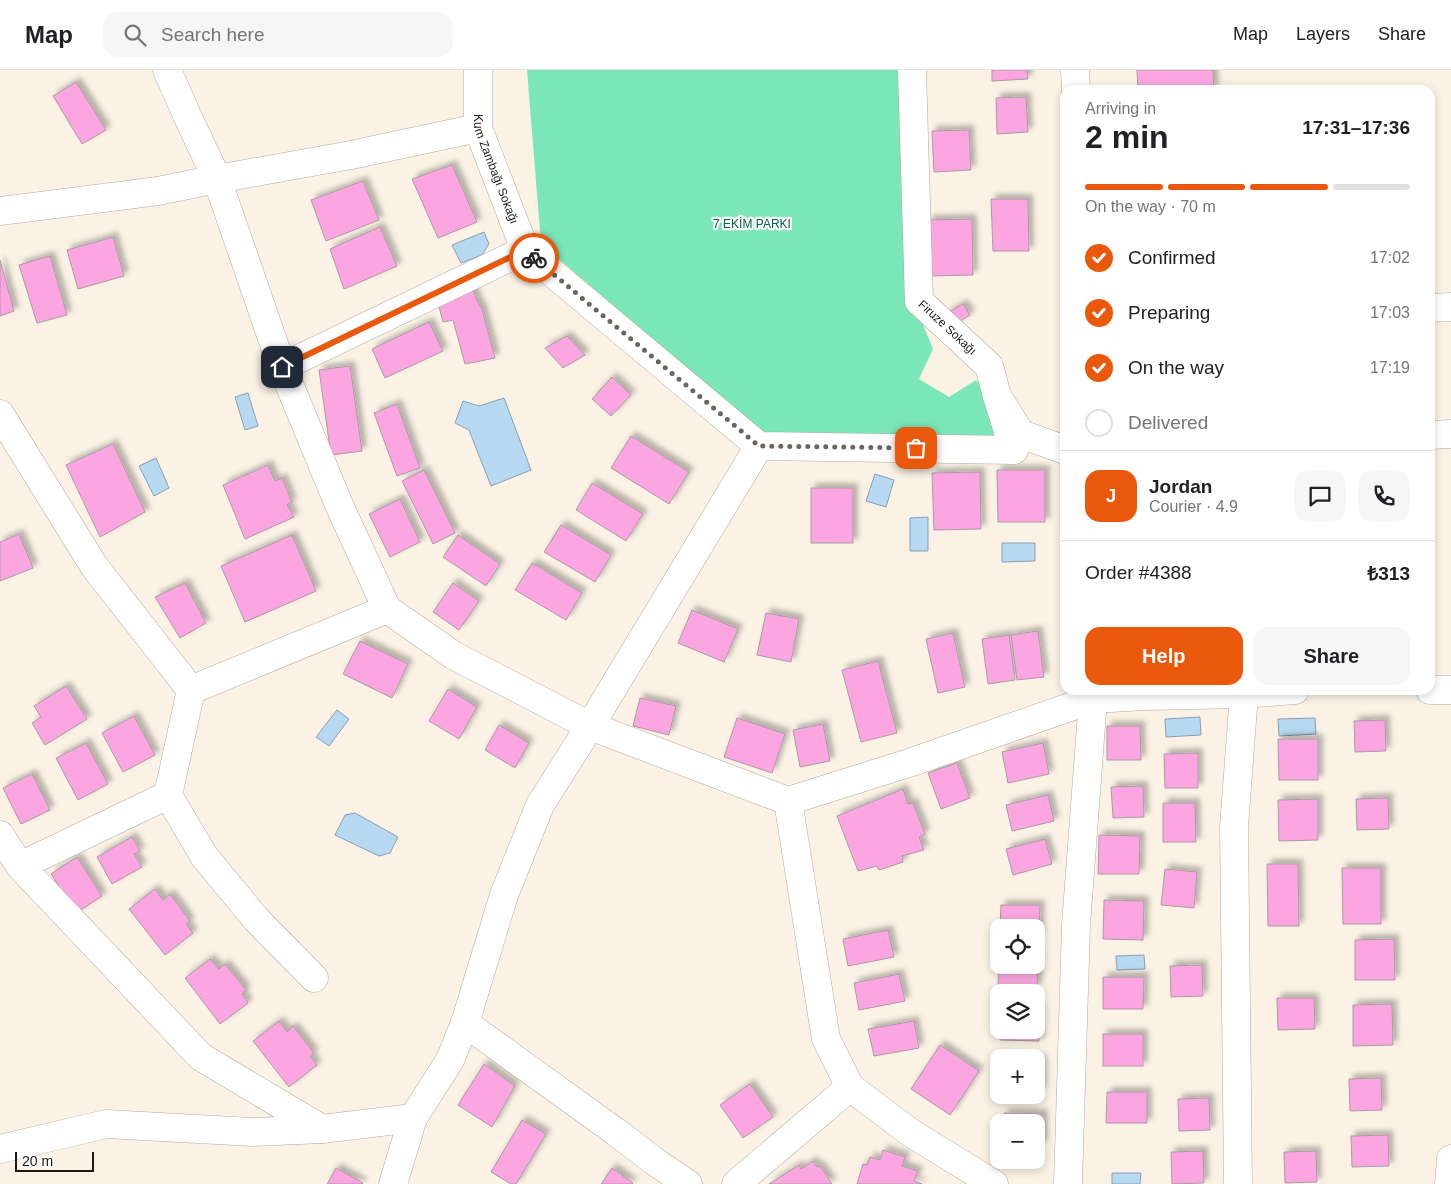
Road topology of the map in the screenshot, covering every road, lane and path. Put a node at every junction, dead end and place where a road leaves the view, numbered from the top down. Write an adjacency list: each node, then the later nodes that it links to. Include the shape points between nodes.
1 (167, 70): 7 (street)
2 (478, 70): 6 (street, Kum Zambağı Sokağı)
3 (912, 70): 13 (street, Firuze Sokağı, via 919,302 989,366)
4 (1076, 70): 5 (street)
5 (1076, 85)
6 (478, 128): 7 (street); 9 (street, Kum Zambağı Sokağı)
7 (217, 179): 8 (street, via 158,191); 12 (street)
8 (0, 211)
9 (525, 250): 12 (street); 17 (street, Kum Zambağı Sokağı)
10 (1451, 307): 11 (street)
11 (1435, 308)
12 (282, 367): 19 (street)
13 (997, 396): 17 (street, via 1014,450); 18 (street, Firuze Sokağı, via 1021,434)
14 (0, 414): 20 (street, via 94,566)
15 (1451, 434): 16 (street)
16 (1435, 435)
17 (759, 446): 28 (street)
18 (1060, 448)
19 (387, 610): 20 (street); 28 (street, via 453,655)
20 (191, 690): 29 (street)
21 (1435, 690): 22 (street)
22 (1451, 690)
23 (1090, 695): 30 (street, via 909,763)
24 (1093, 695): 44 (street, via 1076,925)
25 (1118, 695): 26 (street)
26 (1194, 695)
27 (1244, 695): 45 (street, via 1234,827)
28 (590, 726): 30 (street); 34 (street, via 540,805 504,895)
29 (168, 795): 32 (street); 33 (street, via 204,856 256,919)
30 (788, 801): 35 (street, via 826,1039)
31 (0, 835): 32 (street)
32 (20, 866): 37 (street, via 201,1057)
33 (314, 978)
34 (465, 1023): 36 (street, via 450,1060); 41 (street)
35 (850, 1087): 42 (street); 43 (street, via 911,1133)
36 (412, 1118): 37 (street); 40 (street)
37 (322, 1129): 38 (street, via 253,1132 106,1124)
38 (0, 1149)
39 (1451, 1159): 46 (street)
40 (393, 1184)
41 (688, 1184)
42 (736, 1184)
43 (994, 1184)
44 (1068, 1184)
45 (1238, 1184)
46 (1449, 1184)

